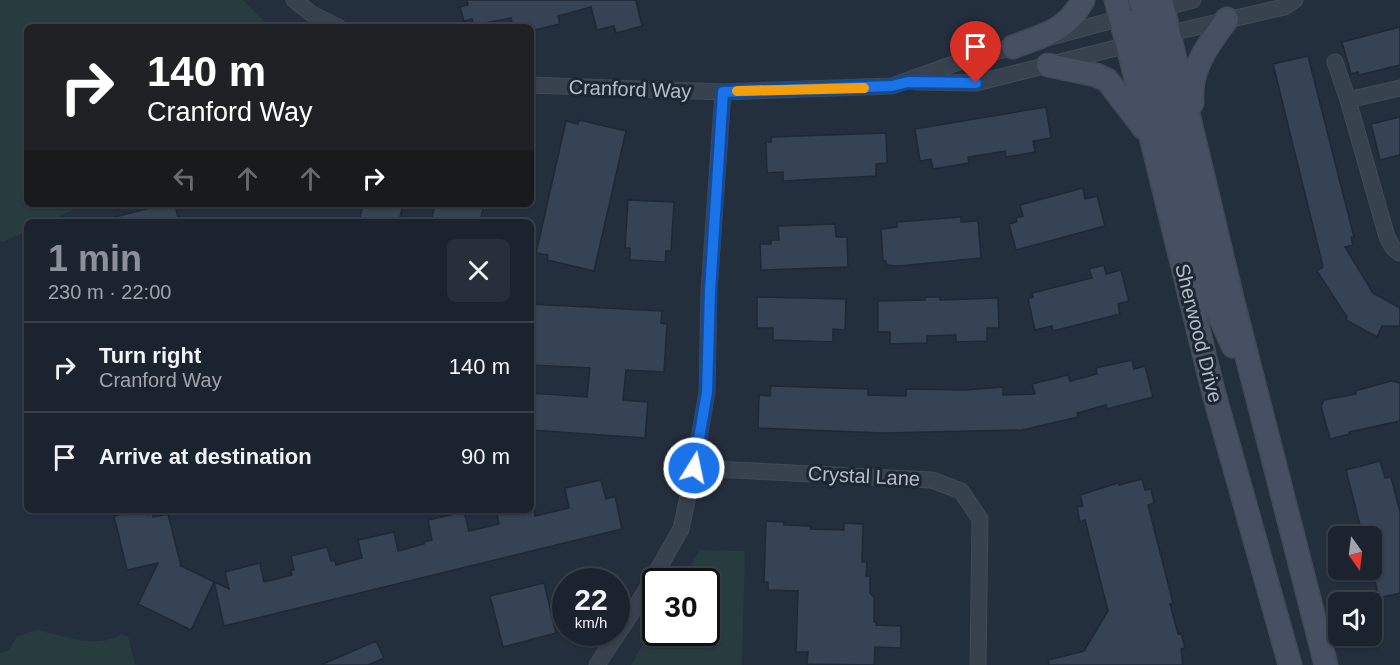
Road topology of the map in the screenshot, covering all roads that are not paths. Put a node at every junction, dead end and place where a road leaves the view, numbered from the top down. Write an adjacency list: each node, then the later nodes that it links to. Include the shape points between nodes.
1 (294, 0): 8 (street)
2 (1083, 0): 11 (main road, via 1061,28)
3 (1193, 0): 5 (street, Cranford Way)
4 (1295, 0): 7 (street, Cranford Way, via 1284,7)
5 (1152, 5): 6 (street, Cranford Way); 9 (main road, Sherwood Drive)
6 (1118, 9): 10 (main road, Sherwood Drive); 11 (street, Cranford Way)
7 (1227, 18): 9 (street, Cranford Way); 20 (main road, via 1204,50 1193,84)
8 (332, 24)
9 (1170, 33): 10 (street, Cranford Way); 20 (main road, Sherwood Drive)
10 (1137, 42): 13 (street, Cranford Way); 19 (main road, Sherwood Drive); 22 (main road, via 1214,303)
11 (1013, 47): 14 (street, Cranford Way, via 970,58)
12 (1335, 62): 18 (street)
13 (1048, 65): 14 (street, Cranford Way, via 976,83); 19 (main road, via 1107,80)
14 (908, 82): 17 (street, Cranford Way, via 892,86)
15 (534, 85): 17 (street, Cranford Way)
16 (1400, 88): 18 (street)
17 (723, 92): 23 (street, via 707,392)
18 (1348, 100): 21 (street, via 1387,237)
19 (1151, 137): 26 (main road, Sherwood Drive, via 1214,394)
20 (1202, 170): 22 (main road, Sherwood Drive)
21 (1400, 253)
22 (1259, 407): 27 (main road, Sherwood Drive)
23 (694, 468): 24 (street, via 681,529); 25 (street, Crystal Lane, via 932,480 961,491 980,519)
24 (597, 665)
25 (978, 665)
26 (1290, 665)
27 (1326, 665)

